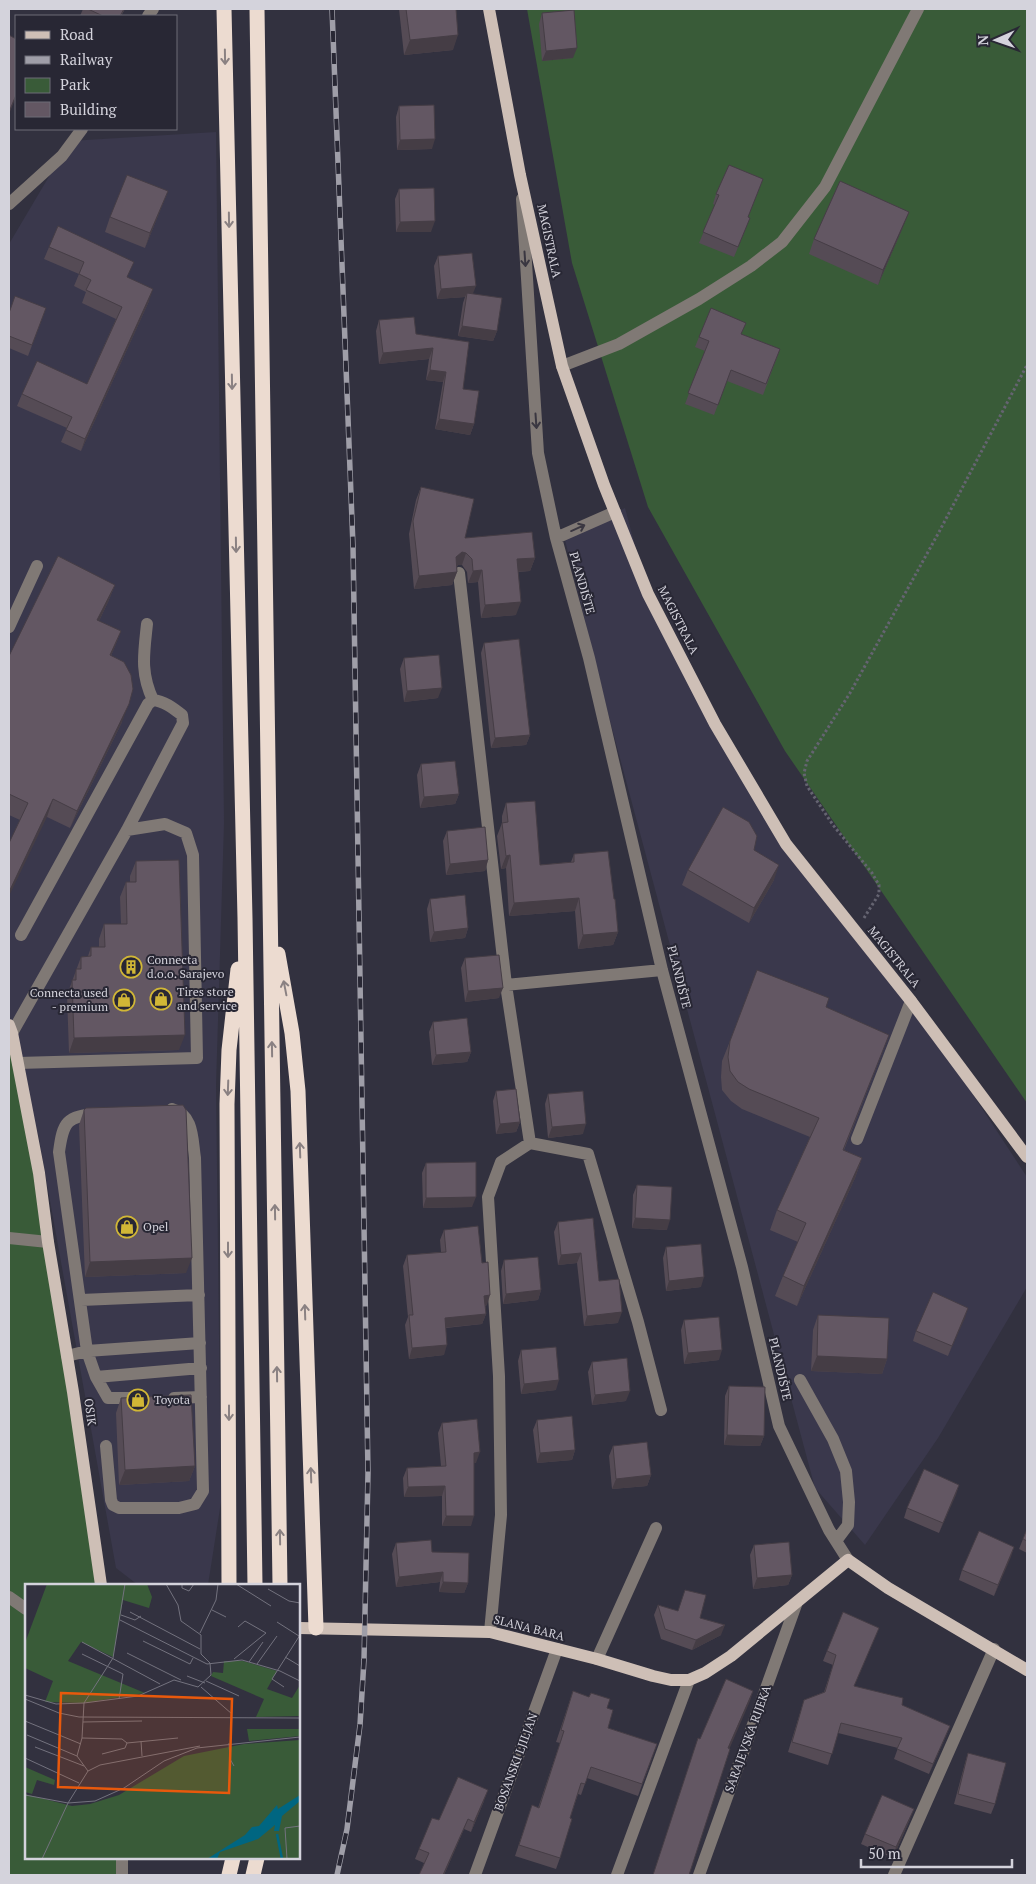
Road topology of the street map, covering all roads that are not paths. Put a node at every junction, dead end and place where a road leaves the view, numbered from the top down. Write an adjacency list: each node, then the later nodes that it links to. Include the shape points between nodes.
1 (224, 9): 19 (highway, one-way to 19)
2 (257, 9): 18 (highway)
3 (489, 9): 4 (street); 7 (main road, MAGISTRALA)
4 (495, 9)
5 (918, 9): 9 (street, via 825,187 782,242 751,266 683,308 619,344)
6 (81, 130): 8 (street, via 62,156)
7 (520, 175): 9 (main road, MAGISTRALA); 11 (street, PLANDIŠTE, one-way to 11, via 538,453)
8 (9, 204)
9 (562, 366): 10 (main road, MAGISTRALA)
10 (615, 512): 11 (street, one-way to 10); 23 (main road, MAGISTRALA, via 648,594 715,724 786,844)
11 (556, 538): 21 (street, PLANDIŠTE, via 589,658)
12 (38, 566): 15 (street)
13 (459, 573): 22 (street)
14 (147, 624): 16 (street, via 145,685)
15 (9, 627)
16 (153, 700): 17 (street, via 182,715 184,723); 20 (street)
17 (126, 830): 24 (street); 25 (street, via 165,824 186,833 194,855 197,1058)
18 (270, 916): 50 (highway, one-way to 18); 55 (highway, one-way to 18, via 296,1068 287,1000)
19 (244, 918): 48 (highway, one-way to 48, via 229,1050 227,1104); 49 (highway)
20 (21, 935)
21 (662, 970): 22 (street); 45 (street, PLANDIŠTE, via 742,1267 779,1426)
22 (506, 984): 29 (street)
23 (911, 1001): 28 (street); 30 (main road, MAGISTRALA)
24 (10, 1029): 25 (main road, OSIK)
25 (18, 1063): 32 (main road, OSIK, via 39,1173)
26 (164, 1110): 33 (street, via 182,1112 188,1120 195,1158)
27 (107, 1113): 34 (street, via 79,1115 67,1122 61,1135 59,1152)
28 (857, 1139)
29 (530, 1143): 42 (street, via 588,1154); 56 (street, via 502,1162 488,1197 498,1376 501,1515)
30 (1027, 1157)
31 (9, 1238): 32 (street)
32 (48, 1242): 37 (main road, OSIK)
33 (199, 1295): 34 (street); 35 (street)
34 (81, 1300): 36 (street)
35 (200, 1343): 36 (street); 38 (street)
36 (87, 1351): 37 (street); 39 (street)
37 (67, 1356): 47 (main road, OSIK)
38 (201, 1368): 39 (street); 41 (street)
39 (96, 1377): 41 (street, via 108,1398)
40 (800, 1380): 45 (street, via 833,1439 846,1471 848,1525)
41 (201, 1398): 43 (street, via 203,1491 195,1504 179,1508 118,1508 113,1505)
42 (661, 1410)
43 (106, 1446)
44 (656, 1528): 59 (street)
45 (836, 1540): 46 (street, PLANDIŠTE)
46 (848, 1560): 52 (main road); 58 (main road, PLANDIŠTE, via 888,1588)
47 (101, 1584)
48 (229, 1584)
49 (255, 1584)
50 (280, 1584)
51 (9, 1598): 53 (street)
52 (797, 1602): 61 (main road, via 731,1656); 70 (street, SARAJEVSKA RIJEKA)
53 (25, 1608)
54 (300, 1628): 55 (main road, SLANA BARA)
55 (316, 1628): 56 (main road, SLANA BARA)
56 (490, 1632): 57 (main road, SLANA BARA)
57 (557, 1649): 59 (main road, SLANA BARA); 68 (street, BOSANSKI LJILJAN)
58 (994, 1649): 60 (main road, PLANDIŠTE); 71 (street)
59 (597, 1659): 61 (main road, SLANA BARA, via 653,1676)
60 (1027, 1670)
61 (689, 1680): 69 (street)
62 (122, 1859): 65 (street)
63 (233, 1859): 66 (highway)
64 (257, 1859): 67 (highway)
65 (122, 1875)
66 (229, 1875)
67 (253, 1875)
68 (475, 1875)
69 (617, 1875)
70 (699, 1875)
71 (894, 1875)

